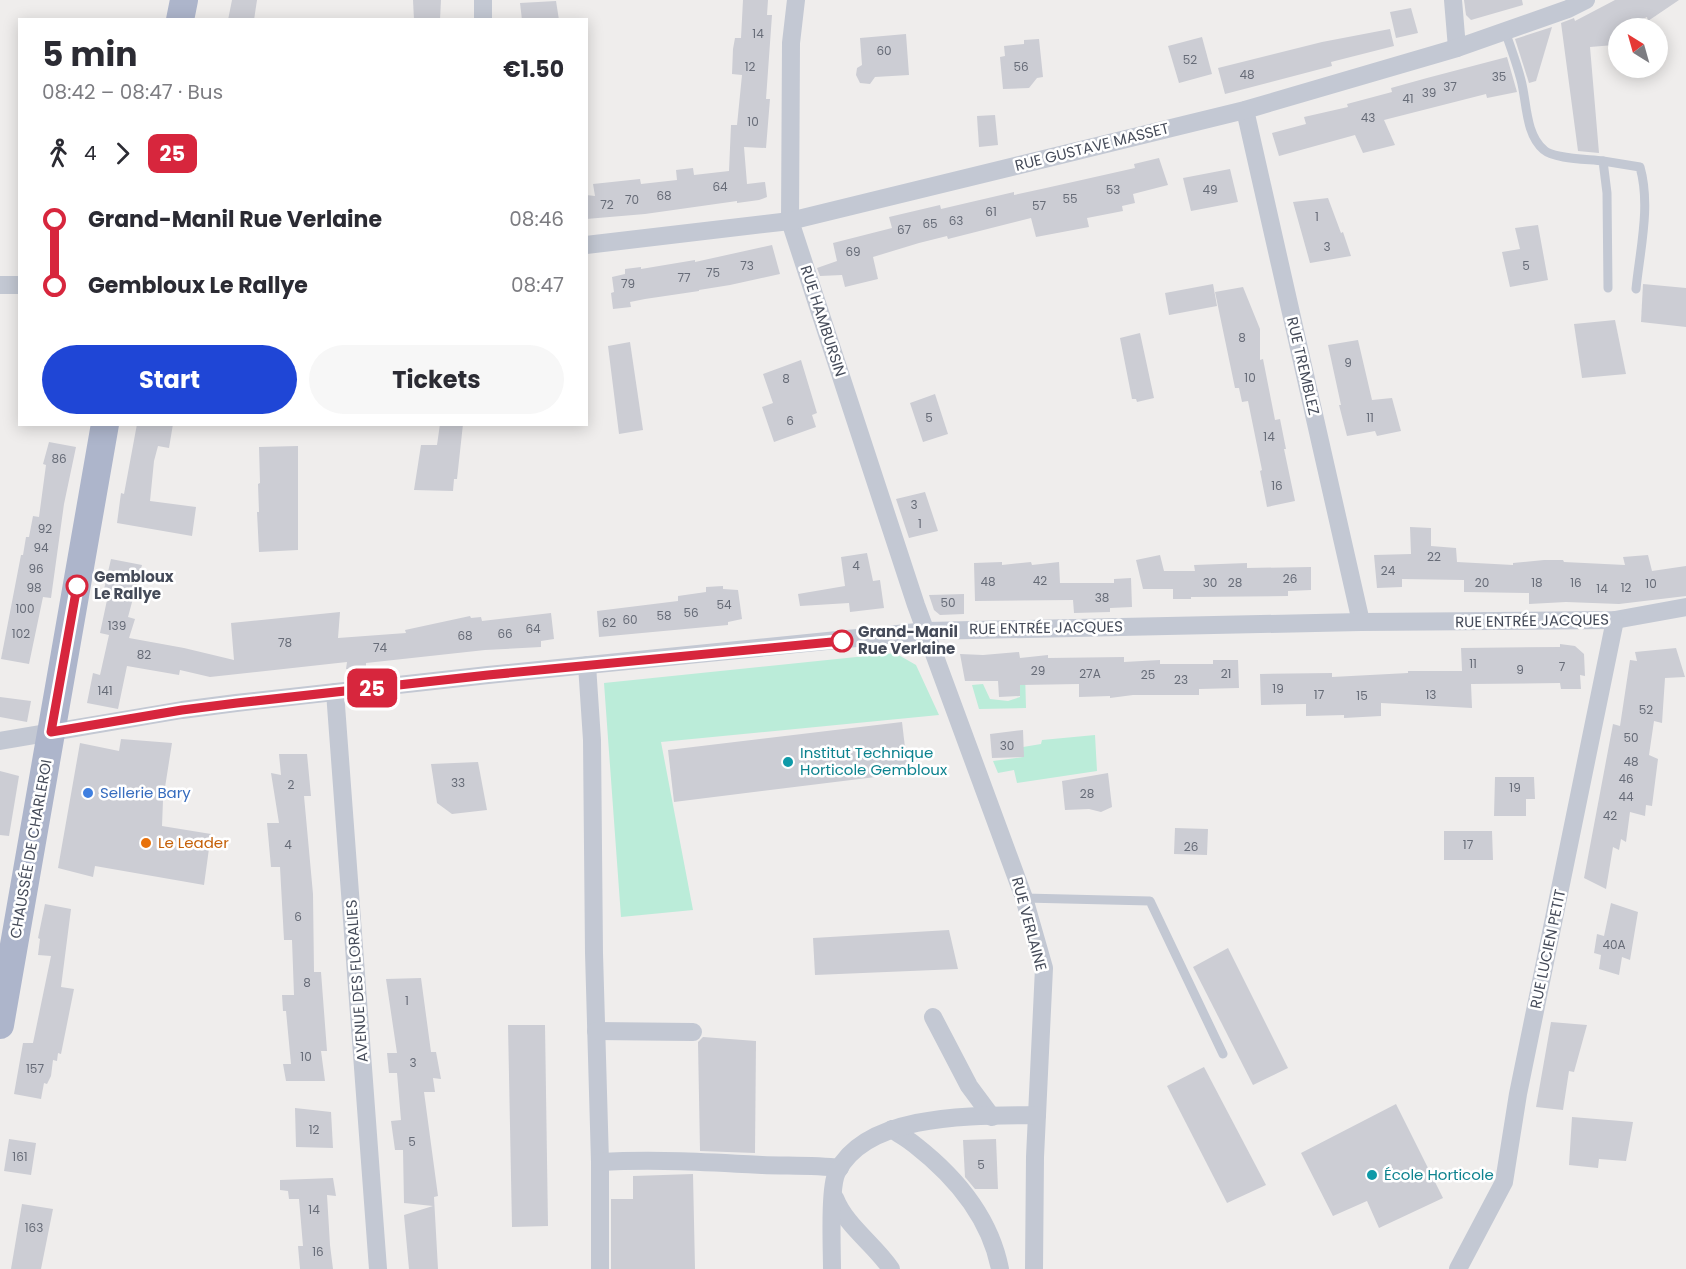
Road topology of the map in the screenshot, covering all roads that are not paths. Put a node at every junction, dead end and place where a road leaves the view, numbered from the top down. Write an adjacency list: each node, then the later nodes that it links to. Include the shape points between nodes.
1 (184, 0): 6 (main road)
2 (483, 0): 7 (street)
3 (796, 0): 12 (street, RUE HAMBURSIN, via 791,43)
4 (1453, 0): 9 (street)
5 (1586, 0): 8 (street, RUE GUSTAVE MASSET)
6 (180, 18)
7 (483, 18)
8 (1505, 32): 9 (street, RUE GUSTAVE MASSET); 11 (lane, via 1536,140 1545,151 1555,155)
9 (1457, 48): 10 (street, RUE GUSTAVE MASSET)
10 (1245, 110): 12 (street, RUE GUSTAVE MASSET); 21 (street, RUE TREMBLEZ)
11 (1603, 161): 16 (lane); 17 (lane, via 1640,167 1645,184)
12 (790, 221): 13 (street, RUE GUSTAVE MASSET); 22 (street, RUE HAMBURSIN)
13 (588, 245)
14 (0, 285): 15 (street)
15 (18, 285)
16 (1608, 288)
17 (1636, 289)
18 (105, 426): 25 (main road, CHAUSSÉE DE CHARLEROI)
19 (1686, 607): 20 (street, RUE ENTRÉE JACQUES)
20 (1615, 620): 21 (street, RUE ENTRÉE JACQUES); 45 (street, RUE LUCIEN PETIT, via 1520,1083 1504,1182)
21 (1361, 622): 22 (street, RUE ENTRÉE JACQUES)
22 (927, 632): 23 (street, RUE ENTRÉE JACQUES); 27 (street, RUE VERLAINE)
23 (587, 666): 24 (street, RUE ENTRÉE JACQUES); 30 (street, via 592,740)
24 (335, 692): 25 (street, RUE ENTRÉE JACQUES, via 182,710); 39 (street, AVENUE DES FLORALIES)
25 (51, 732): 26 (street, RUE ENTRÉE JACQUES); 29 (main road, CHAUSSÉE DE CHARLEROI)
26 (0, 741)
27 (1024, 898): 32 (lane, via 1149,901); 33 (street, RUE VERLAINE, via 1044,968)
28 (933, 1017): 34 (street, via 969,1086)
29 (0, 1025)
30 (596, 1031): 31 (street); 36 (street)
31 (693, 1032)
32 (1222, 1054)
33 (1037, 1116): 34 (street); 44 (street, RUE VERLAINE)
34 (992, 1117): 35 (street, via 931,1120)
35 (892, 1130): 37 (street, via 864,1143); 43 (street, via 915,1144 970,1200 991,1236)
36 (600, 1162): 37 (street, via 642,1160); 40 (street)
37 (840, 1168): 38 (street)
38 (833, 1194): 41 (street); 42 (street, via 841,1214)
39 (378, 1269)
40 (600, 1269)
41 (832, 1269)
42 (891, 1269)
43 (1000, 1269)
44 (1034, 1269)
45 (1458, 1269)

